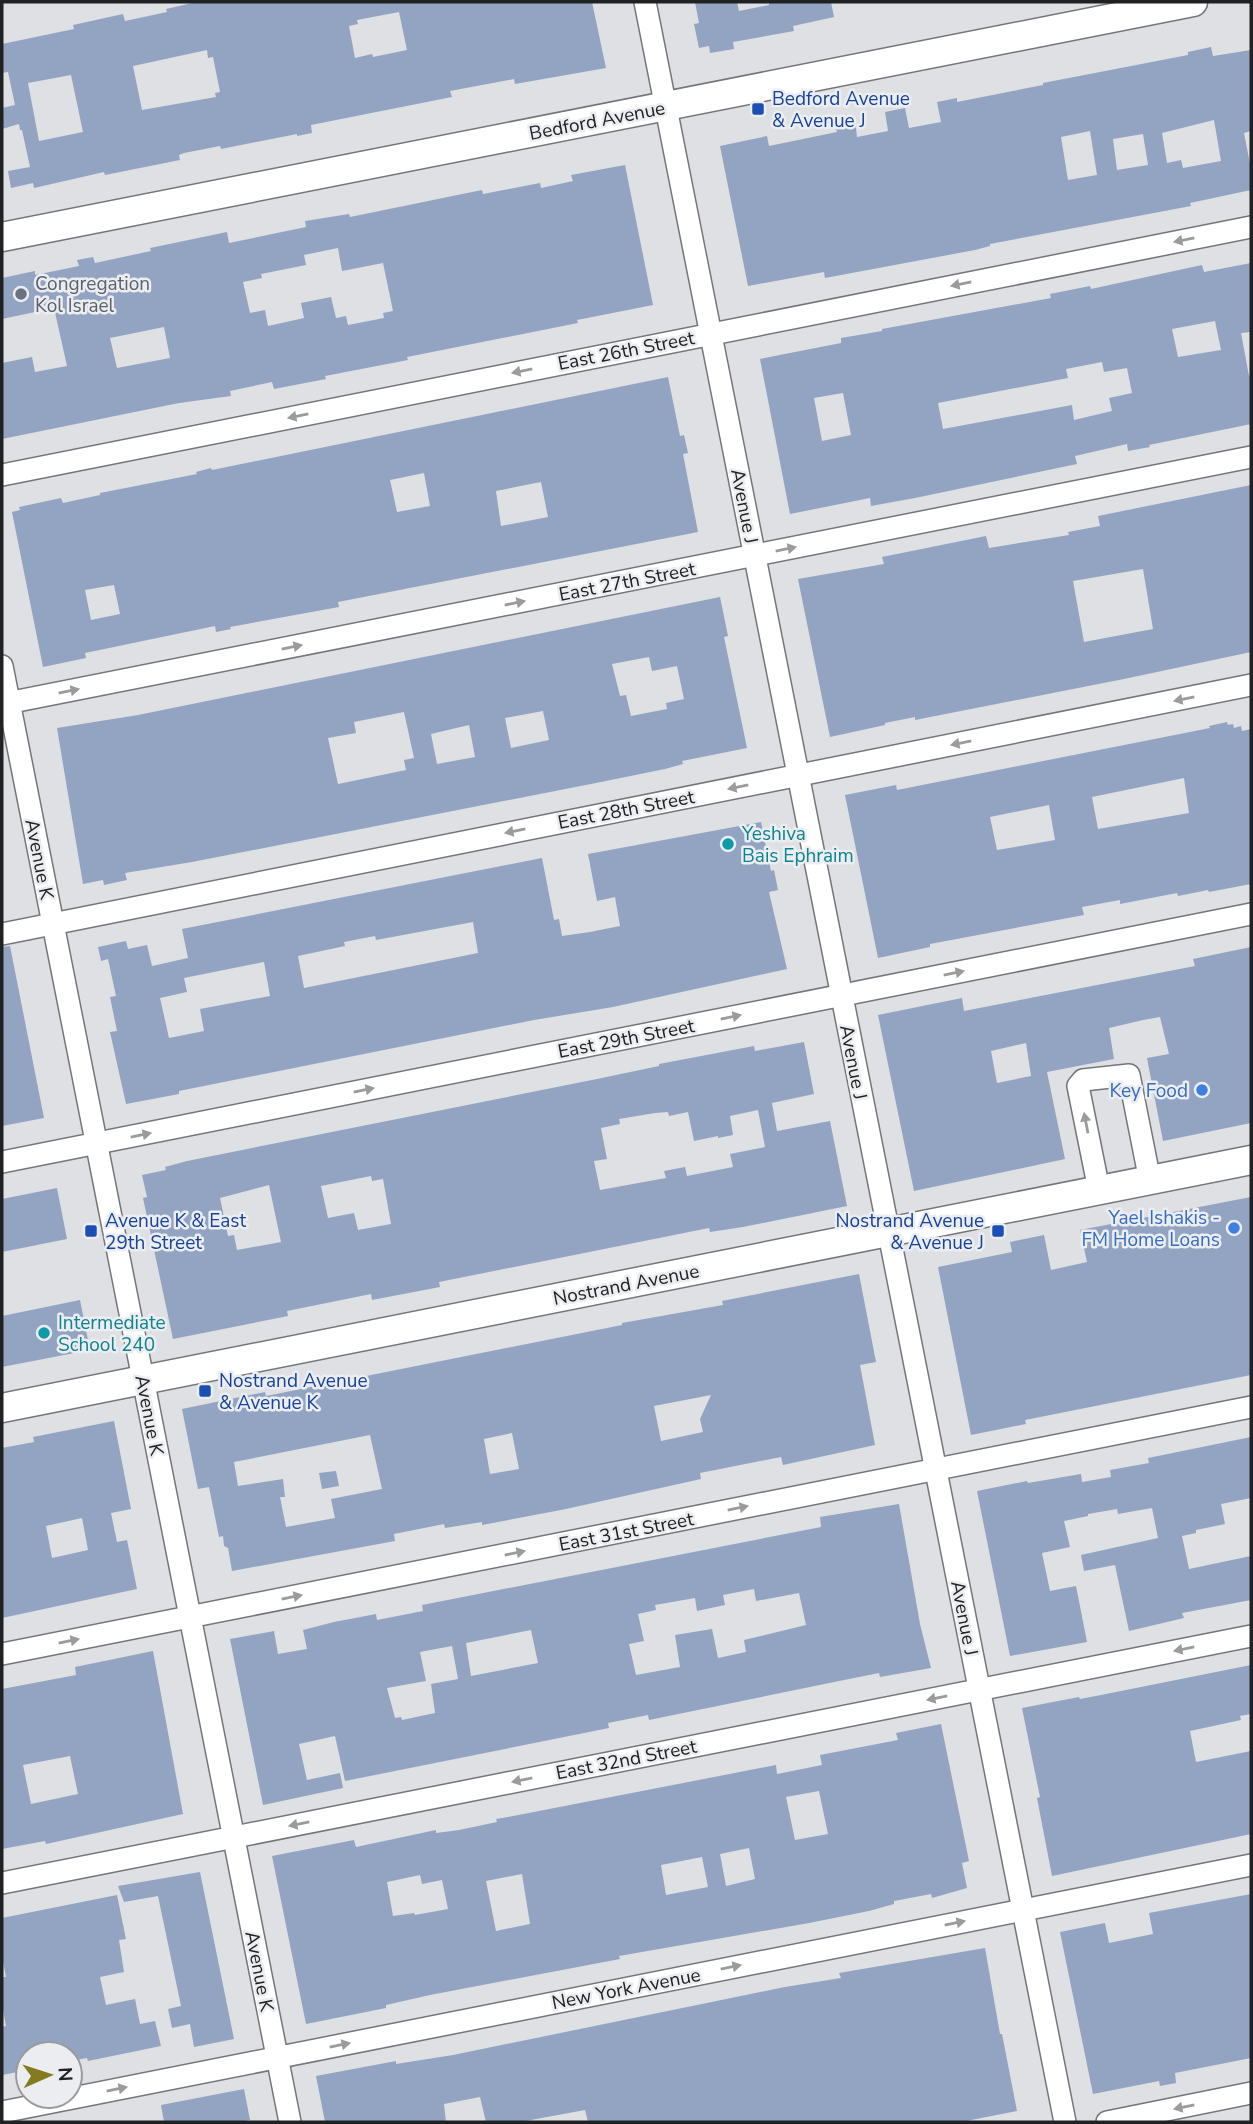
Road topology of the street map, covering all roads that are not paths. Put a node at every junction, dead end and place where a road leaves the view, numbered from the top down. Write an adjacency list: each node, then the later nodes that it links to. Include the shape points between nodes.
1 (645, 2): 3 (street, Avenue J)
2 (1193, 2): 3 (main road, Bedford Avenue)
3 (665, 106): 5 (main road, Bedford Avenue); 6 (street, Avenue J)
4 (1251, 227): 6 (street, East 26th Street, one-way to 6)
5 (2, 237)
6 (710, 333): 8 (street, East 26th Street, one-way to 8); 9 (street, Avenue J)
7 (1251, 457): 9 (street, East 27th Street, one-way to 7)
8 (2, 475)
9 (754, 556): 12 (street, East 27th Street, one-way to 9); 13 (street, Avenue J)
10 (2, 666): 12 (street, Avenue K)
11 (1251, 685): 13 (street, East 28th Street, one-way to 13)
12 (5, 703): 15 (street, Avenue K)
13 (798, 775): 15 (street, East 28th Street, one-way to 15); 17 (street, Avenue J)
14 (1251, 914): 17 (street, East 29th Street, one-way to 14)
15 (53, 923): 16 (street, East 28th Street); 18 (street, Avenue K)
16 (2, 934)
17 (841, 995): 18 (street, East 29th Street, one-way to 17); 23 (street, Avenue J)
18 (96, 1143): 20 (street, East 29th Street); 24 (street, Avenue K)
19 (1251, 1160): 21 (main road, Nostrand Avenue)
20 (2, 1162)
21 (1150, 1181): 22 (main road, Nostrand Avenue); 22 (street, one-way to 21, via 1078,1086 1083,1080 1129,1075)
22 (1099, 1190): 23 (main road, Nostrand Avenue)
23 (888, 1232): 24 (main road, Nostrand Avenue); 27 (street, Avenue J)
24 (143, 1380): 26 (main road, Nostrand Avenue); 28 (street, Avenue K)
25 (1251, 1407): 27 (street, East 31st Street)
26 (2, 1408)
27 (935, 1469): 28 (street, East 31st Street, one-way to 27); 31 (street, Avenue J)
28 (190, 1617): 30 (street, East 31st Street, one-way to 28); 32 (street, Avenue K)
29 (1251, 1636): 31 (street, East 32nd Street, one-way to 31)
30 (2, 1654)
31 (979, 1689): 32 (street, East 32nd Street, one-way to 32); 35 (street, Avenue J)
32 (234, 1838): 34 (street, East 32nd Street); 36 (street, Avenue K)
33 (1251, 1865): 35 (street, New York Avenue)
34 (2, 1883)
35 (1023, 1910): 36 (street, New York Avenue, one-way to 35); 40 (street, Avenue J)
36 (278, 2057): 38 (street, New York Avenue, one-way to 36); 39 (street, Avenue K)
37 (1251, 2093): 41 (street, one-way to 41)
38 (2, 2112)
39 (290, 2122)
40 (1065, 2122)
41 (1107, 2122)

